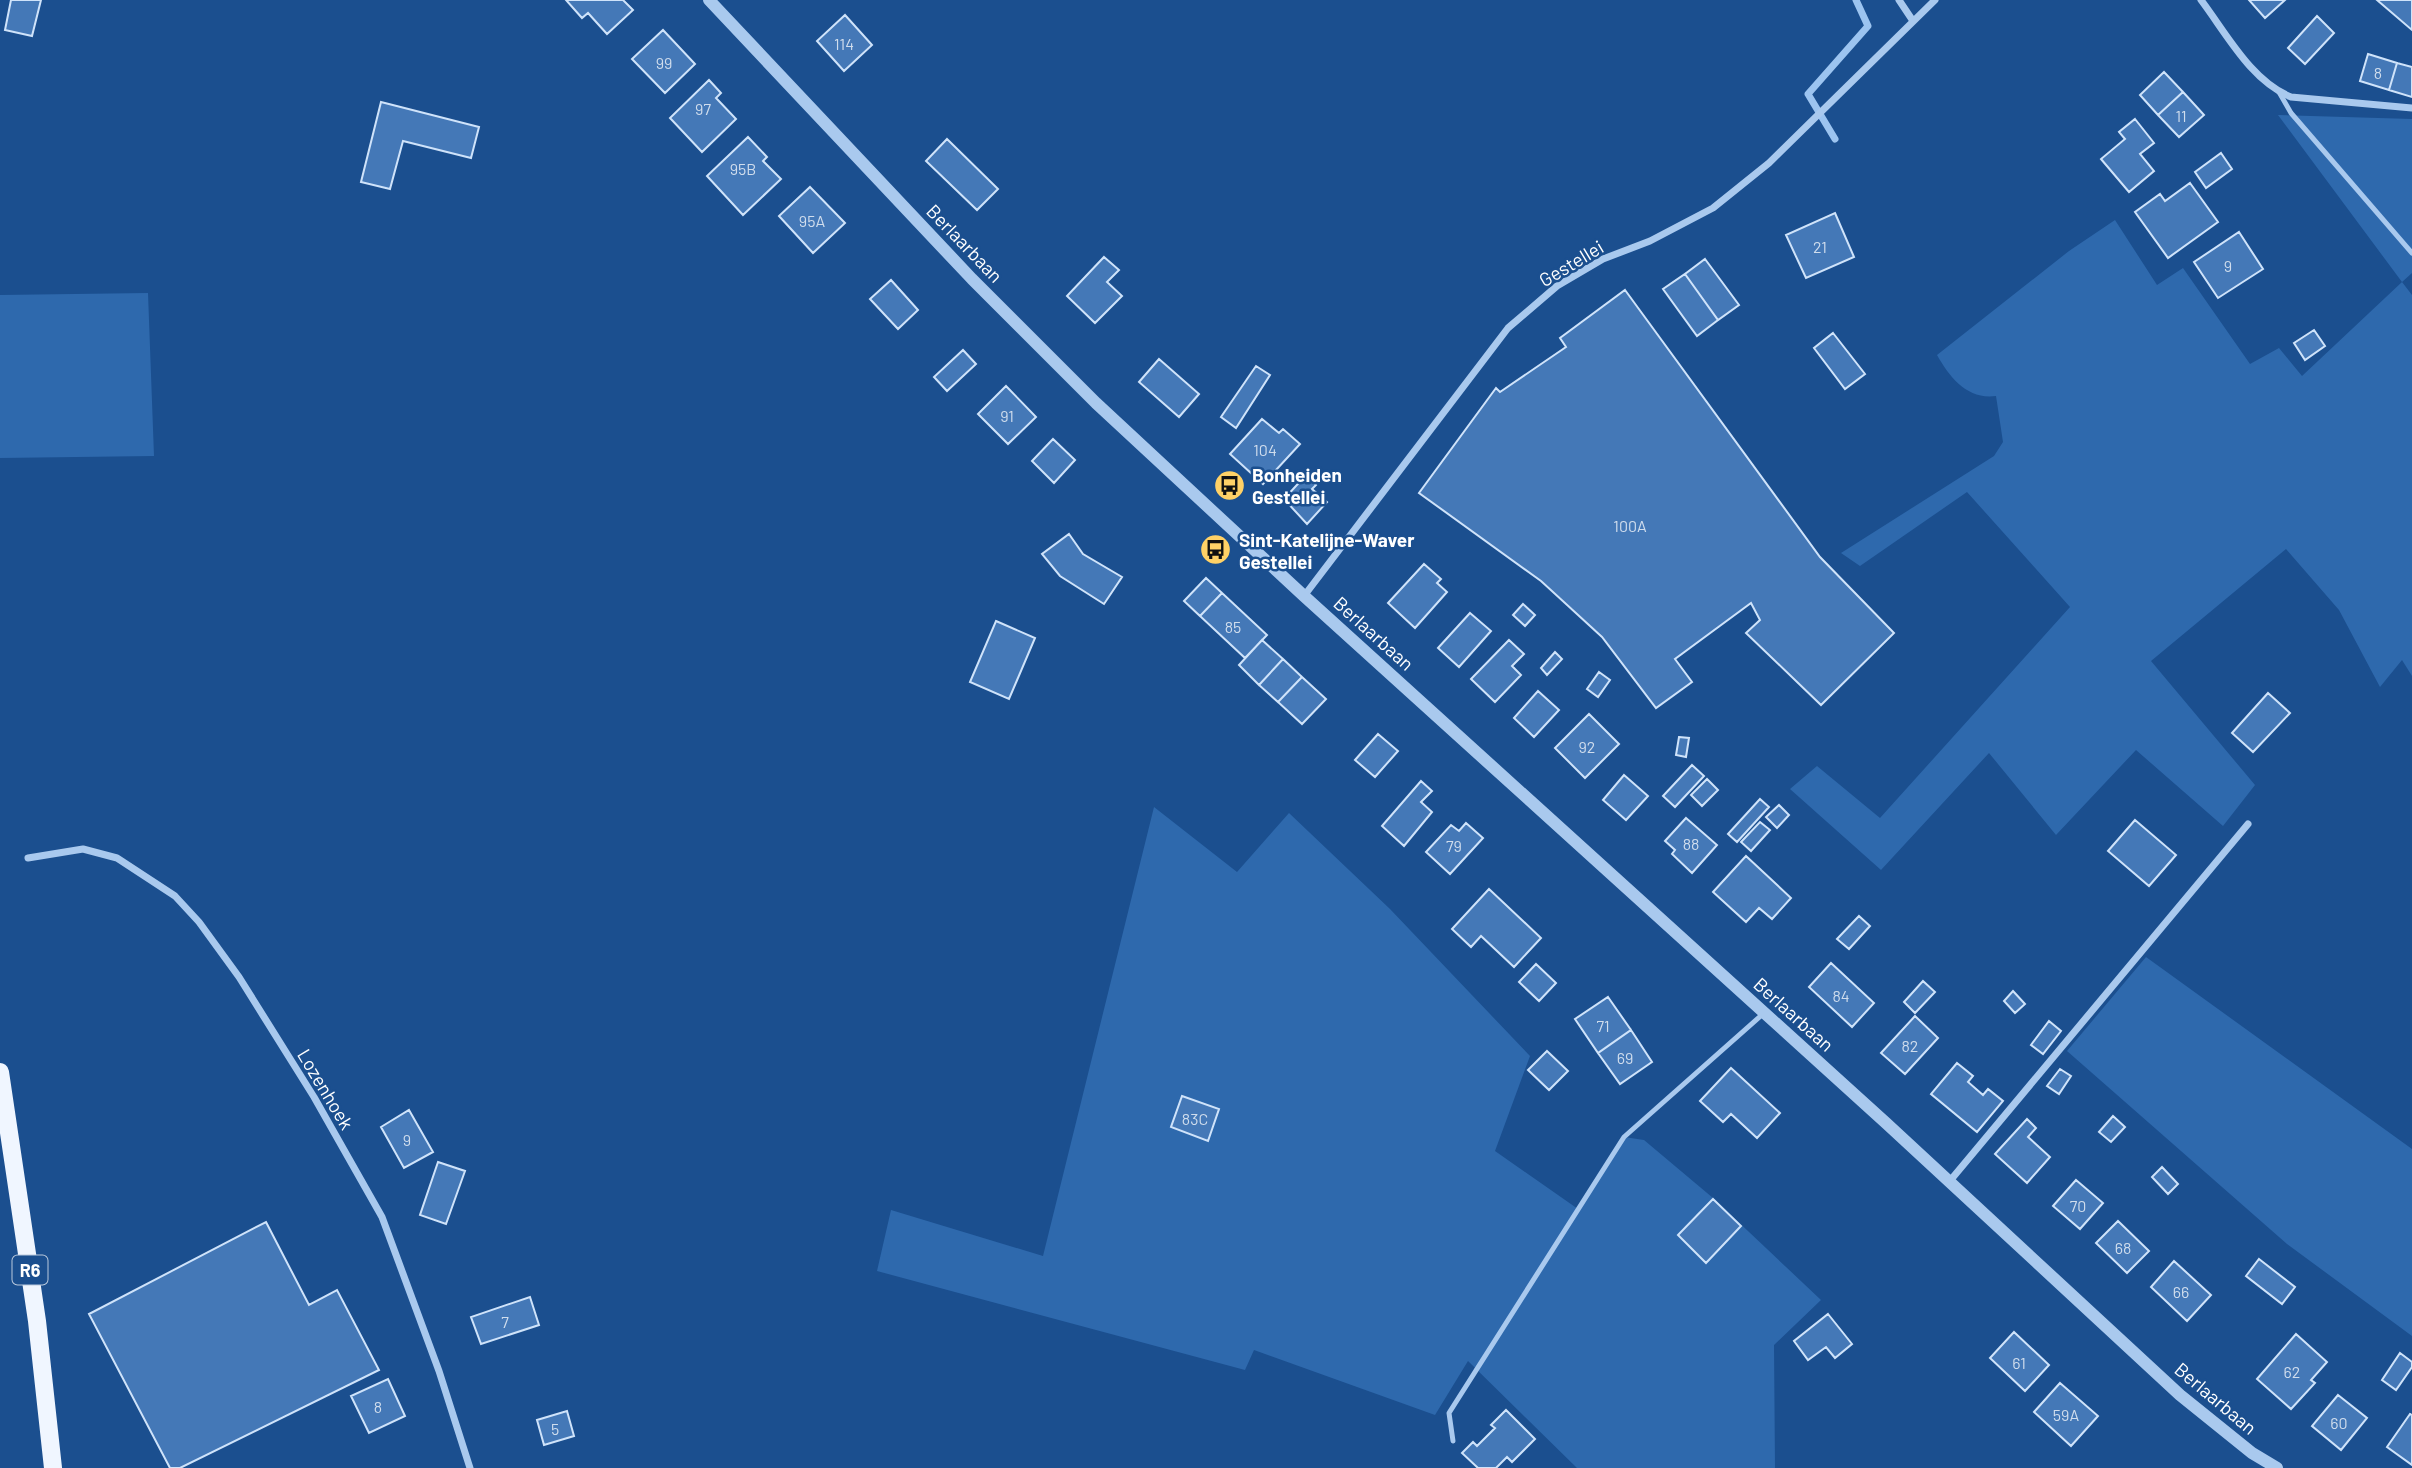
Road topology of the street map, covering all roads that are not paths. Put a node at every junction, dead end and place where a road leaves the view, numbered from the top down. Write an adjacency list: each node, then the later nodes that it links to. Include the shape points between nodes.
1 (709, 0): 9 (street, Berlaarbaan, via 972,279 1096,403)
2 (1899, 0): 5 (street)
3 (1935, 0): 5 (street, Gestellei)
4 (2201, 0): 6 (street, via 2259,77)
5 (1913, 21): 9 (street, Gestellei, via 1769,163 1713,208 1557,286 1508,328)
6 (2279, 92): 7 (street, via 2291,97); 8 (lane, via 2291,113)
7 (2412, 108)
8 (2412, 253)
9 (1304, 596): 12 (street, Berlaarbaan)
10 (2248, 824): 14 (street)
11 (28, 858): 17 (street, Lozenhoek, via 83,849 117,858 176,896 239,977 382,1217)
12 (1764, 1013): 14 (street, Berlaarbaan); 15 (lane, via 1624,1137 1448,1413)
13 (0, 1072): 16 (main road, R6, via 37,1321)
14 (1949, 1182): 18 (street, Berlaarbaan, via 2180,1395)
15 (1453, 1441)
16 (53, 1468)
17 (470, 1468)
18 (2277, 1468)

